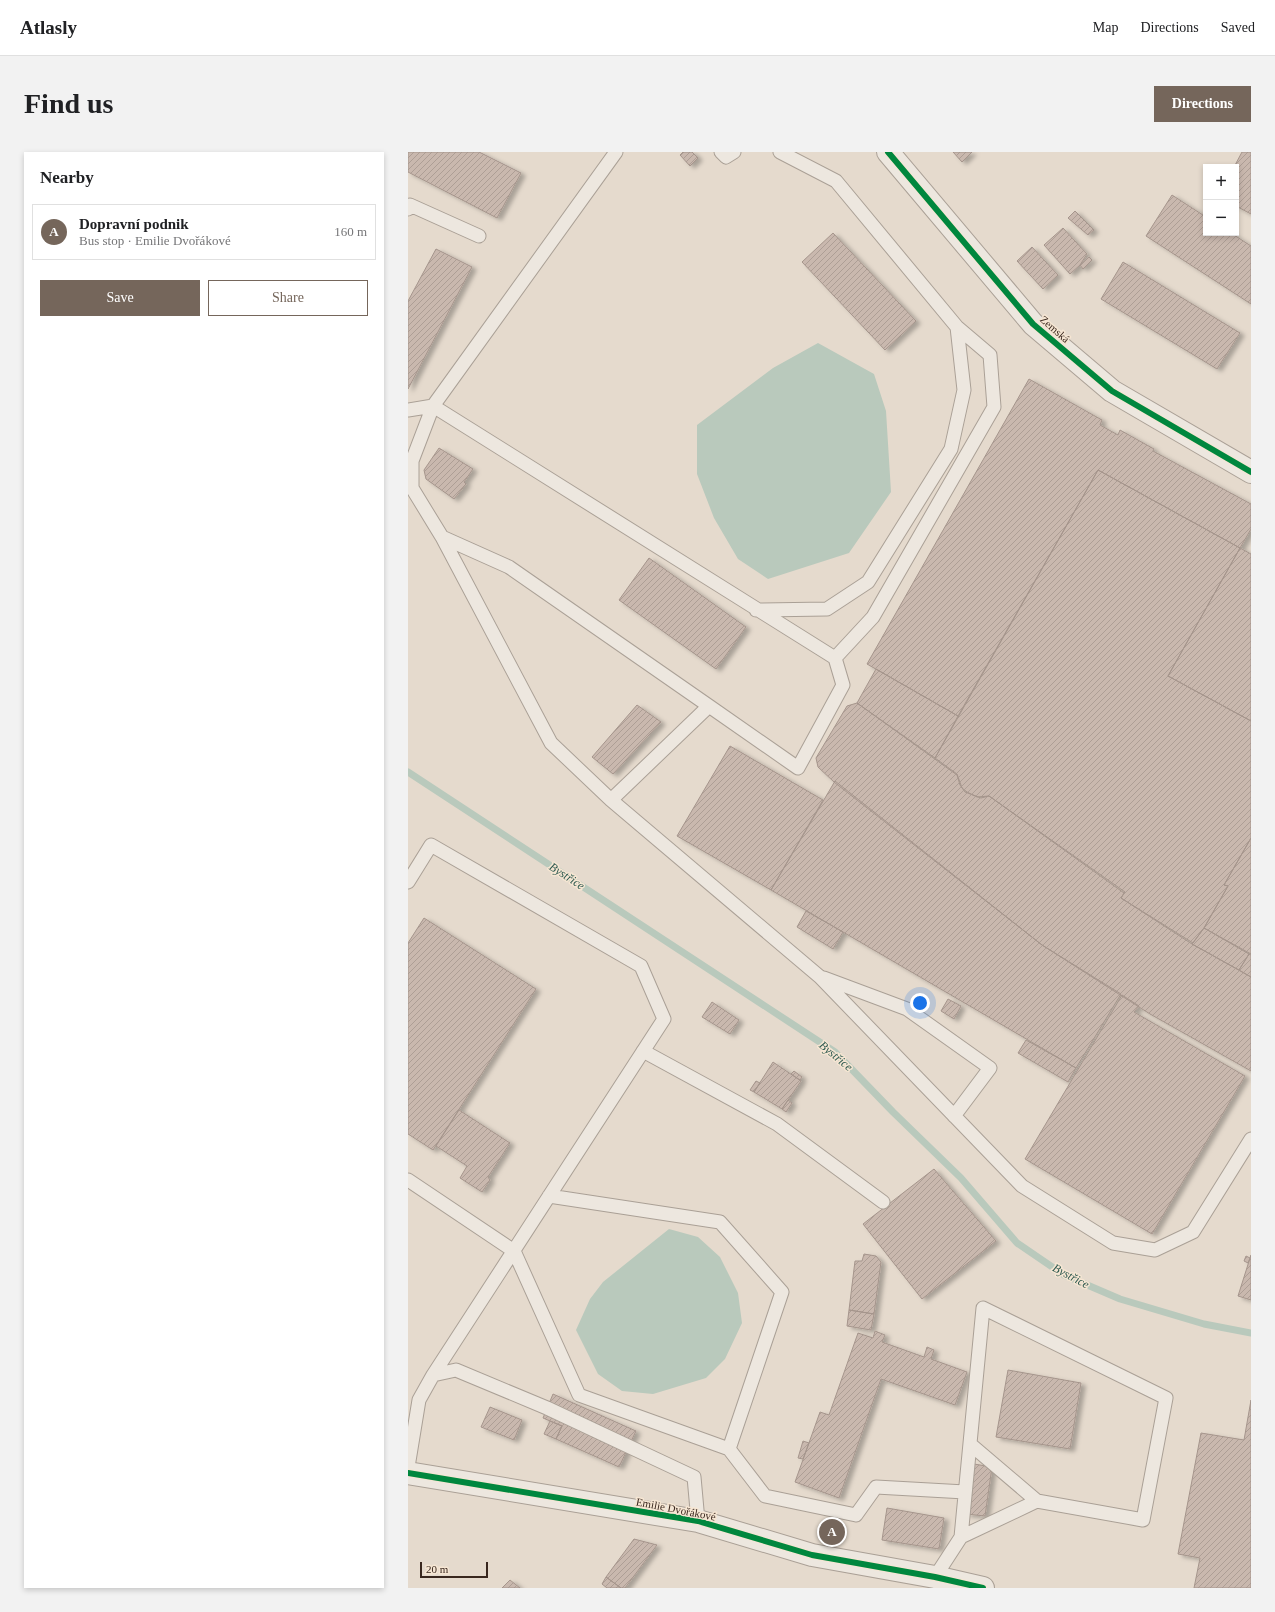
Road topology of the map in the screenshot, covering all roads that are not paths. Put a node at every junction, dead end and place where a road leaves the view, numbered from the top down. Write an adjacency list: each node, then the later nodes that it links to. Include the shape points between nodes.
1 (616, 152): 9 (lane)
2 (721, 152): 3 (lane, via 726,157)
3 (734, 152)
4 (780, 152): 8 (lane, via 836,181)
5 (888, 152): 11 (street, Zemská, via 1033,324 1112,391)
6 (408, 209): 7 (lane, via 410,205)
7 (479, 236)
8 (958, 327): 13 (lane, via 964,390 951,449 868,582 828,609); 14 (lane, via 990,356 994,406 873,617)
9 (433, 406): 10 (lane); 12 (lane, via 412,461 412,488); 13 (lane)
10 (408, 410)
11 (1251, 472)
12 (442, 537): 15 (lane, via 509,567); 16 (lane, via 551,743)
13 (756, 610): 14 (lane)
14 (835, 658): 15 (lane, via 843,685 798,768)
15 (710, 706): 16 (lane)
16 (611, 800): 18 (lane)
17 (408, 882): 19 (lane, via 432,845 641,966 664,1019)
18 (820, 977): 20 (lane); 20 (lane, via 906,1010 990,1068)
19 (643, 1051): 23 (lane); 24 (lane, via 777,1124)
20 (954, 1116): 21 (lane, via 1022,1186 1113,1243 1154,1250 1193,1232)
21 (1251, 1139)
22 (408, 1180): 25 (lane)
23 (549, 1196): 25 (lane); 28 (lane, via 720,1222 782,1292)
24 (883, 1202)
25 (514, 1251): 26 (lane); 28 (lane, via 579,1395)
26 (433, 1375): 29 (lane, via 419,1400); 33 (lane, via 456,1370 547,1408 694,1478)
27 (970, 1444): 31 (lane); 32 (lane); 32 (lane, via 983,1308 1166,1398 1144,1520)
28 (729, 1449): 31 (lane, via 765,1496 856,1514 876,1487)
29 (408, 1467)
30 (408, 1473): 33 (street, Emilie Dvořákové)
31 (965, 1492): 34 (lane)
32 (1038, 1500): 34 (lane)
33 (698, 1521): 35 (street, Emilie Dvořákové, via 812,1555)
34 (961, 1537): 35 (lane)
35 (935, 1577): 36 (street, Emilie Dvořákové)
36 (983, 1588)

